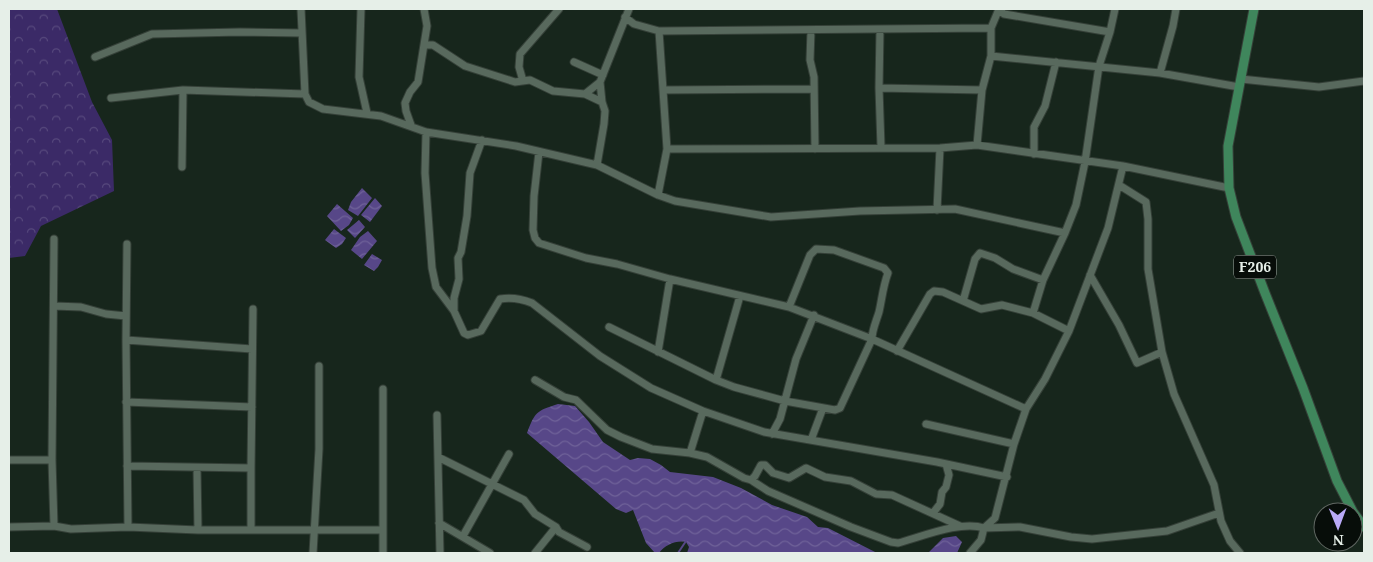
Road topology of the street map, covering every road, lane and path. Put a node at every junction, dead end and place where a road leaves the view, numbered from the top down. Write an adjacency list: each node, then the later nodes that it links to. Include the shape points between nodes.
1 (301, 9): 17 (street)
2 (361, 9): 39 (street, via 359,77)
3 (424, 9): 11 (street)
4 (559, 9): 27 (street, via 520,54)
5 (629, 9): 10 (street)
6 (999, 9): 12 (street); 16 (street, via 1004,14)
7 (1115, 9): 16 (street)
8 (1176, 9): 25 (street)
9 (1254, 9): 29 (main road, F206)
10 (625, 17): 15 (street, via 634,24); 26 (street)
11 (427, 26): 18 (street); 19 (street)
12 (992, 28): 13 (street); 20 (street)
13 (880, 29): 14 (street); 30 (street)
14 (811, 30): 15 (street); 31 (street)
15 (659, 31): 33 (street)
16 (1110, 32): 24 (street)
17 (302, 33): 21 (street, via 152,34); 35 (street)
18 (424, 45): 19 (street); 40 (street, via 418,82 405,102)
19 (433, 45): 27 (street, via 465,66 515,82)
20 (992, 56): 23 (street); 34 (street)
21 (95, 58)
22 (574, 62): 26 (street)
23 (1056, 62): 24 (street); 49 (street, via 1045,106 1034,126)
24 (1098, 66): 25 (street); 50 (street)
25 (1160, 72): 29 (street)
26 (602, 78): 36 (street); 38 (street)
27 (523, 81): 36 (street, via 530,80 553,91)
28 (1364, 81): 29 (street, via 1320,87)
29 (1240, 83): 55 (main road, F206, via 1228,146)
30 (879, 88): 34 (street); 44 (street)
31 (813, 89): 33 (street); 45 (street)
32 (183, 90): 35 (street); 37 (street); 53 (street)
33 (663, 90): 47 (street)
34 (982, 90): 43 (street)
35 (305, 94): 39 (street, via 309,102 323,109)
36 (585, 94): 38 (street)
37 (111, 98)
38 (602, 102): 51 (street, via 604,124)
39 (367, 113): 40 (street)
40 (411, 125): 41 (street)
41 (426, 132): 42 (street); 69 (street, via 425,173 432,268 436,287)
42 (482, 140): 48 (street); 69 (street, via 470,173)
43 (977, 145): 46 (street); 49 (street)
44 (881, 147): 45 (street); 46 (street)
45 (815, 148): 47 (street)
46 (940, 148): 57 (street)
47 (667, 149): 56 (street)
48 (539, 152): 51 (street); 62 (street, via 533,230 539,243)
49 (1034, 154): 50 (street)
50 (1085, 162): 52 (street); 58 (street, via 1076,205)
51 (597, 165): 56 (street)
52 (1123, 166): 54 (street); 55 (street)
53 (182, 167)
54 (1119, 186): 61 (street, via 1108,228); 80 (street, via 1146,202 1146,255)
55 (1229, 188): 108 (main road, F206, via 1236,217)
56 (658, 195): 57 (street, via 771,217)
57 (937, 210): 58 (street, via 971,211)
58 (1066, 232): 63 (street)
59 (54, 239): 66 (street)
60 (127, 244): 72 (street)
61 (1090, 275): 74 (street); 80 (street, via 1137,363)
62 (670, 279): 64 (street); 79 (street)
63 (1043, 280): 65 (street, via 980,253 975,259); 70 (street)
64 (740, 296): 67 (street); 83 (street)
65 (963, 301): 70 (street, via 981,309 1002,305); 78 (street, via 943,292 930,294)
66 (54, 306): 72 (street, via 81,307); 100 (street)
67 (789, 306): 71 (street); 75 (street, via 810,255 816,249 834,250 884,268 888,273)
68 (253, 309): 77 (street)
69 (454, 311): 90 (street, via 468,335 481,331 500,299 525,300 600,356 651,388)
70 (1033, 313): 74 (street)
71 (814, 315): 75 (street); 85 (street, via 796,359)
72 (126, 316): 76 (street)
73 (609, 327): 79 (street)
74 (1069, 331): 89 (street)
75 (872, 339): 78 (street); 88 (street, via 843,404 835,410)
76 (126, 340): 77 (street); 86 (street)
77 (252, 349): 87 (street)
78 (897, 351): 89 (street)
79 (658, 352): 83 (street)
80 (1162, 352): 110 (street, via 1174,394 1214,486)
81 (319, 366): 121 (street)
82 (535, 380): 96 (street, via 576,400 606,430 652,449)
83 (716, 380): 85 (street)
84 (383, 389): 120 (street)
85 (785, 400): 88 (street); 93 (street)
86 (126, 402): 87 (street); 102 (street)
87 (252, 407): 104 (street)
88 (824, 408): 94 (street)
89 (1026, 409): 95 (street)
90 (703, 411): 93 (street); 96 (street)
91 (437, 415): 98 (street)
92 (926, 424): 95 (street)
93 (772, 434): 94 (street)
94 (811, 440): 101 (street)
95 (1014, 444): 105 (street)
96 (690, 453): 106 (street, via 707,457)
97 (509, 454): 107 (street)
98 (438, 457): 107 (street); 111 (street)
99 (9, 460): 100 (street)
100 (52, 460): 112 (street)
101 (946, 464): 105 (street); 109 (street, via 949,476 940,504)
102 (127, 466): 103 (street); 115 (street)
103 (197, 468): 104 (street); 118 (street)
104 (251, 468): 119 (street)
105 (1007, 477): 117 (street, via 995,518)
106 (751, 480): 109 (street, via 761,465 789,478 806,468 825,477 851,481 876,494 892,495); 113 (street, via 768,491 892,542)
107 (492, 483): 116 (street, via 524,500 535,514); 122 (street)
108 (1348, 502)
109 (933, 514): 113 (street)
110 (1219, 514): 117 (street, via 1167,530 1092,539 1020,527); 130 (street, via 1230,541)
111 (439, 523): 122 (street); 126 (street)
112 (54, 526): 114 (street); 115 (street, via 71,529)
113 (960, 526): 117 (street)
114 (9, 527)
115 (128, 527): 118 (street)
116 (556, 527): 123 (street, via 559,532); 128 (street)
117 (984, 528): 129 (street, via 981,540)
118 (198, 530): 119 (street)
119 (251, 530): 121 (street)
120 (383, 530): 121 (street); 125 (street)
121 (315, 531): 124 (street)
122 (463, 536): 127 (street)
123 (588, 547)
124 (313, 553)
125 (383, 553)
126 (440, 553)
127 (490, 553)
128 (535, 553)
129 (970, 553)
130 (1240, 553)

